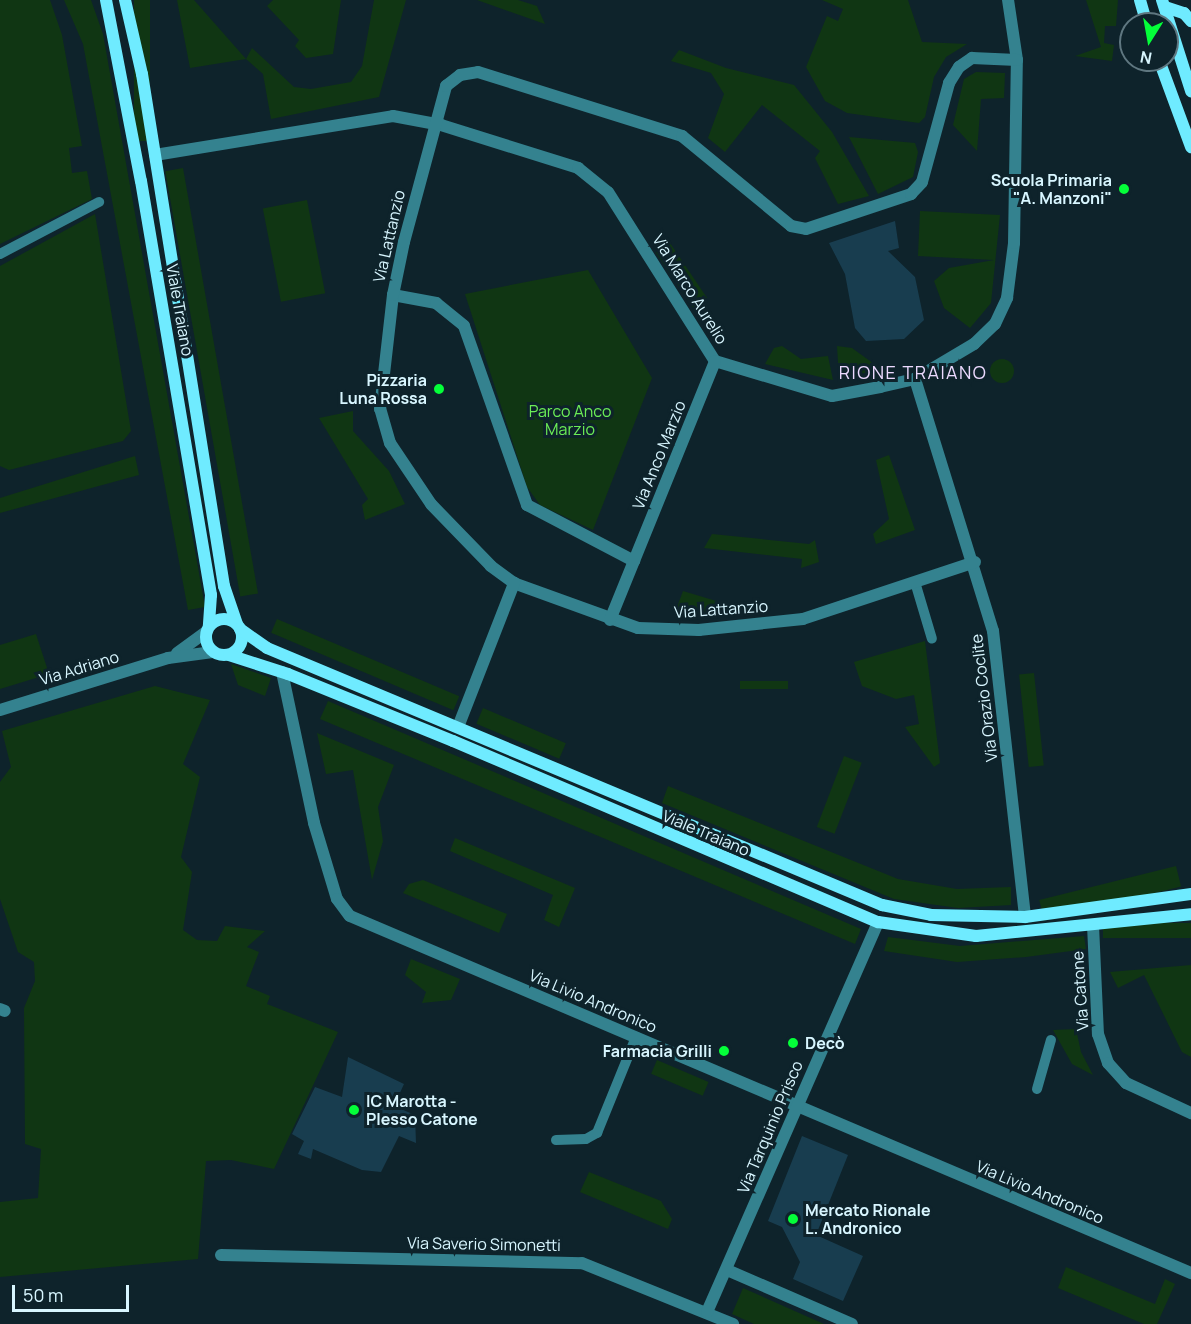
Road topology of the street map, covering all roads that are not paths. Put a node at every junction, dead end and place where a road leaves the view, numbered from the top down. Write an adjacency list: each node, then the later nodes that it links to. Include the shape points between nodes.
1 (106, 0): 14 (main road, Viale Traiano)
2 (125, 0): 13 (main road, Viale Traiano)
3 (1008, 0): 6 (street, Via Marco Aurelio)
4 (1164, 3): 5 (main road); 8 (main road)
5 (1191, 21)
6 (1017, 60): 11 (street, Via Lattanzio, via 972,58 959,67 949,83 922,182 911,194 807,229 792,226 682,136 478,72 460,75 446,86); 19 (street, Via Marco Aurelio, via 1014,243 1007,298 995,324 974,344)
7 (1163, 72): 9 (main road)
8 (1191, 91)
9 (1176, 112): 10 (main road); 12 (main road)
10 (1191, 118)
11 (434, 123): 13 (street, Via Marco Aurelio, via 393,116); 17 (street, Via Lattanzio); 18 (street, Via Marco Aurelio, via 578,168 597,179)
12 (1191, 147)
13 (155, 155): 14 (main road); 25 (main road, Viale Traiano, via 226,596)
14 (137, 158): 26 (main road, Viale Traiano, via 211,595)
15 (99, 202): 16 (street)
16 (0, 254)
17 (393, 295): 20 (street, via 436,303 464,326 527,505); 23 (street, Via Lattanzio, via 380,409 390,443 432,504 469,547)
18 (716, 361): 19 (street, Via Marco Aurelio, via 832,396); 20 (street, Via Anco Marzio)
19 (915, 379): 21 (street, Via Orazio Coclite)
20 (634, 561): 24 (street, Via Anco Marzio)
21 (975, 562): 22 (street, Via Lattanzio); 39 (street, Via Orazio Coclite, via 998,662)
22 (915, 582): 24 (street, Via Lattanzio, via 803,619 699,630 638,628); 27 (street)
23 (514, 583): 24 (street, Via Lattanzio); 33 (street)
24 (610, 620)
25 (239, 627): 26 (main road, via 223,619); 29 (main road, via 241,642); 33 (main road, Viale Traiano, via 267,648)
26 (207, 629): 28 (main road); 30 (street, Via Adriano)
27 (932, 639)
28 (213, 651): 29 (main road); 30 (street, Via Adriano)
29 (229, 655): 31 (main road, Viale Traiano)
30 (168, 658): 32 (street, Via Adriano)
31 (282, 672): 34 (main road, Viale Traiano); 43 (street, Via Livio Andronico, via 314,823 337,899 350,916)
32 (0, 710)
33 (458, 727): 34 (main road); 36 (main road, Viale Traiano)
34 (453, 741): 40 (main road, Viale Traiano)
35 (1191, 894): 37 (main road, Viale Traiano)
36 (882, 905): 39 (main road, Viale Traiano, via 930,915); 40 (main road)
37 (1093, 908): 39 (main road, Viale Traiano); 41 (main road)
38 (1191, 914): 41 (main road, Viale Traiano)
39 (1025, 917): 42 (main road)
40 (878, 922): 42 (main road, Viale Traiano, via 940,933); 46 (street, Via Tarquinio Prisco)
41 (1093, 925): 42 (main road, Viale Traiano); 47 (street, Via Catone, via 1098,1034 1108,1063 1126,1083)
42 (1027, 933)
43 (636, 1037): 46 (street, Via Livio Andronico); 48 (street, via 597,1133 586,1139)
44 (1052, 1040): 45 (street)
45 (1037, 1089)
46 (797, 1106): 50 (street, Via Tarquinio Prisco); 51 (street, Via Livio Andronico)
47 (1191, 1113)
48 (556, 1140)
49 (221, 1254): 52 (street, Via Saverio Simonetti, via 582,1263)
50 (727, 1269): 52 (street, Via Tarquinio Prisco); 53 (street)
51 (1191, 1273)
52 (708, 1312): 54 (street, Via Saverio Simonetti)
53 (839, 1322): 55 (street)
54 (734, 1324)
55 (852, 1324)

